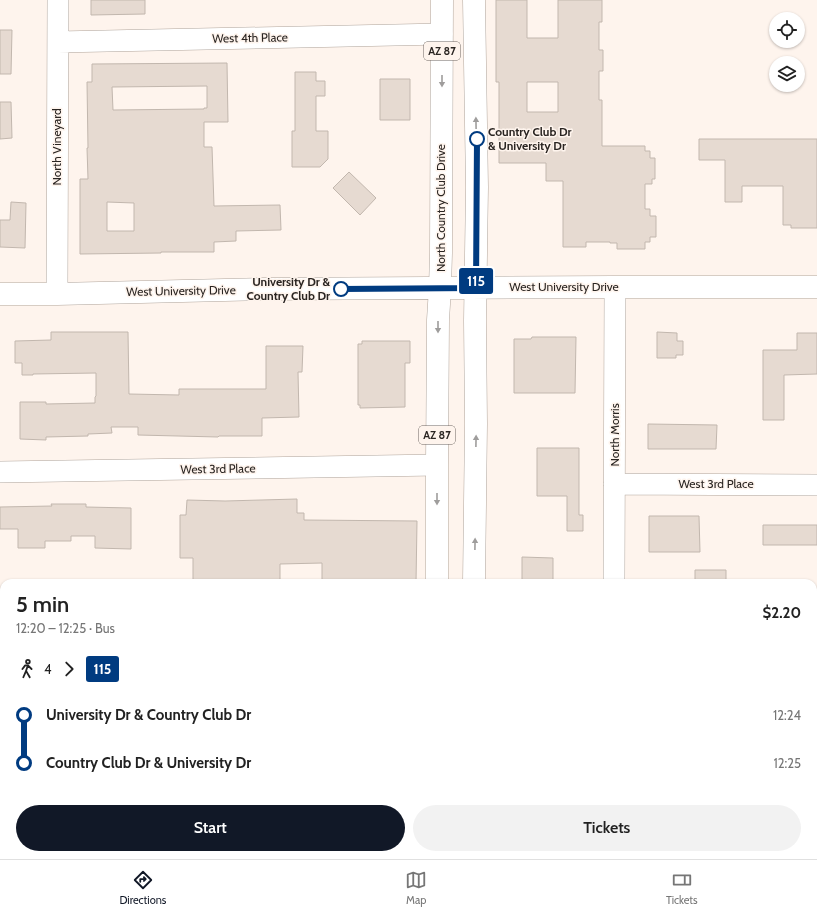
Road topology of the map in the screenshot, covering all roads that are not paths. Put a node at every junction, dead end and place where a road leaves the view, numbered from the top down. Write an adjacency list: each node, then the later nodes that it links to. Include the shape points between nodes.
1 (58, 0): 5 (street, North Vineyard)
2 (442, 0): 4 (main road, North Country Club Drive / AZ 87)
3 (474, 0): 9 (main road, AZ 87, one-way to 3, via 477,138)
4 (442, 34): 5 (street, West 4th Place); 8 (main road, North Country Club Drive / AZ 87, one-way to 8)
5 (58, 42): 11 (street, North Vineyard)
6 (615, 287): 7 (main road, West University Drive); 9 (main road, West University Drive); 14 (street, North Morris)
7 (817, 287)
8 (440, 288): 9 (main road, West University Drive); 11 (main road, West University Drive); 12 (main road, North Country Club Drive / AZ 87, one-way to 12)
9 (476, 288): 17 (main road, AZ 87, one-way to 9)
10 (0, 294): 11 (main road, West University Drive)
11 (57, 294)
12 (437, 465): 13 (street, West 3rd Place); 16 (main road, North Country Club Drive / AZ 87, one-way to 16)
13 (0, 472)
14 (614, 484): 15 (street, West 3rd Place); 18 (street, North Morris)
15 (817, 485)
16 (437, 579)
17 (474, 579)
18 (614, 579)

